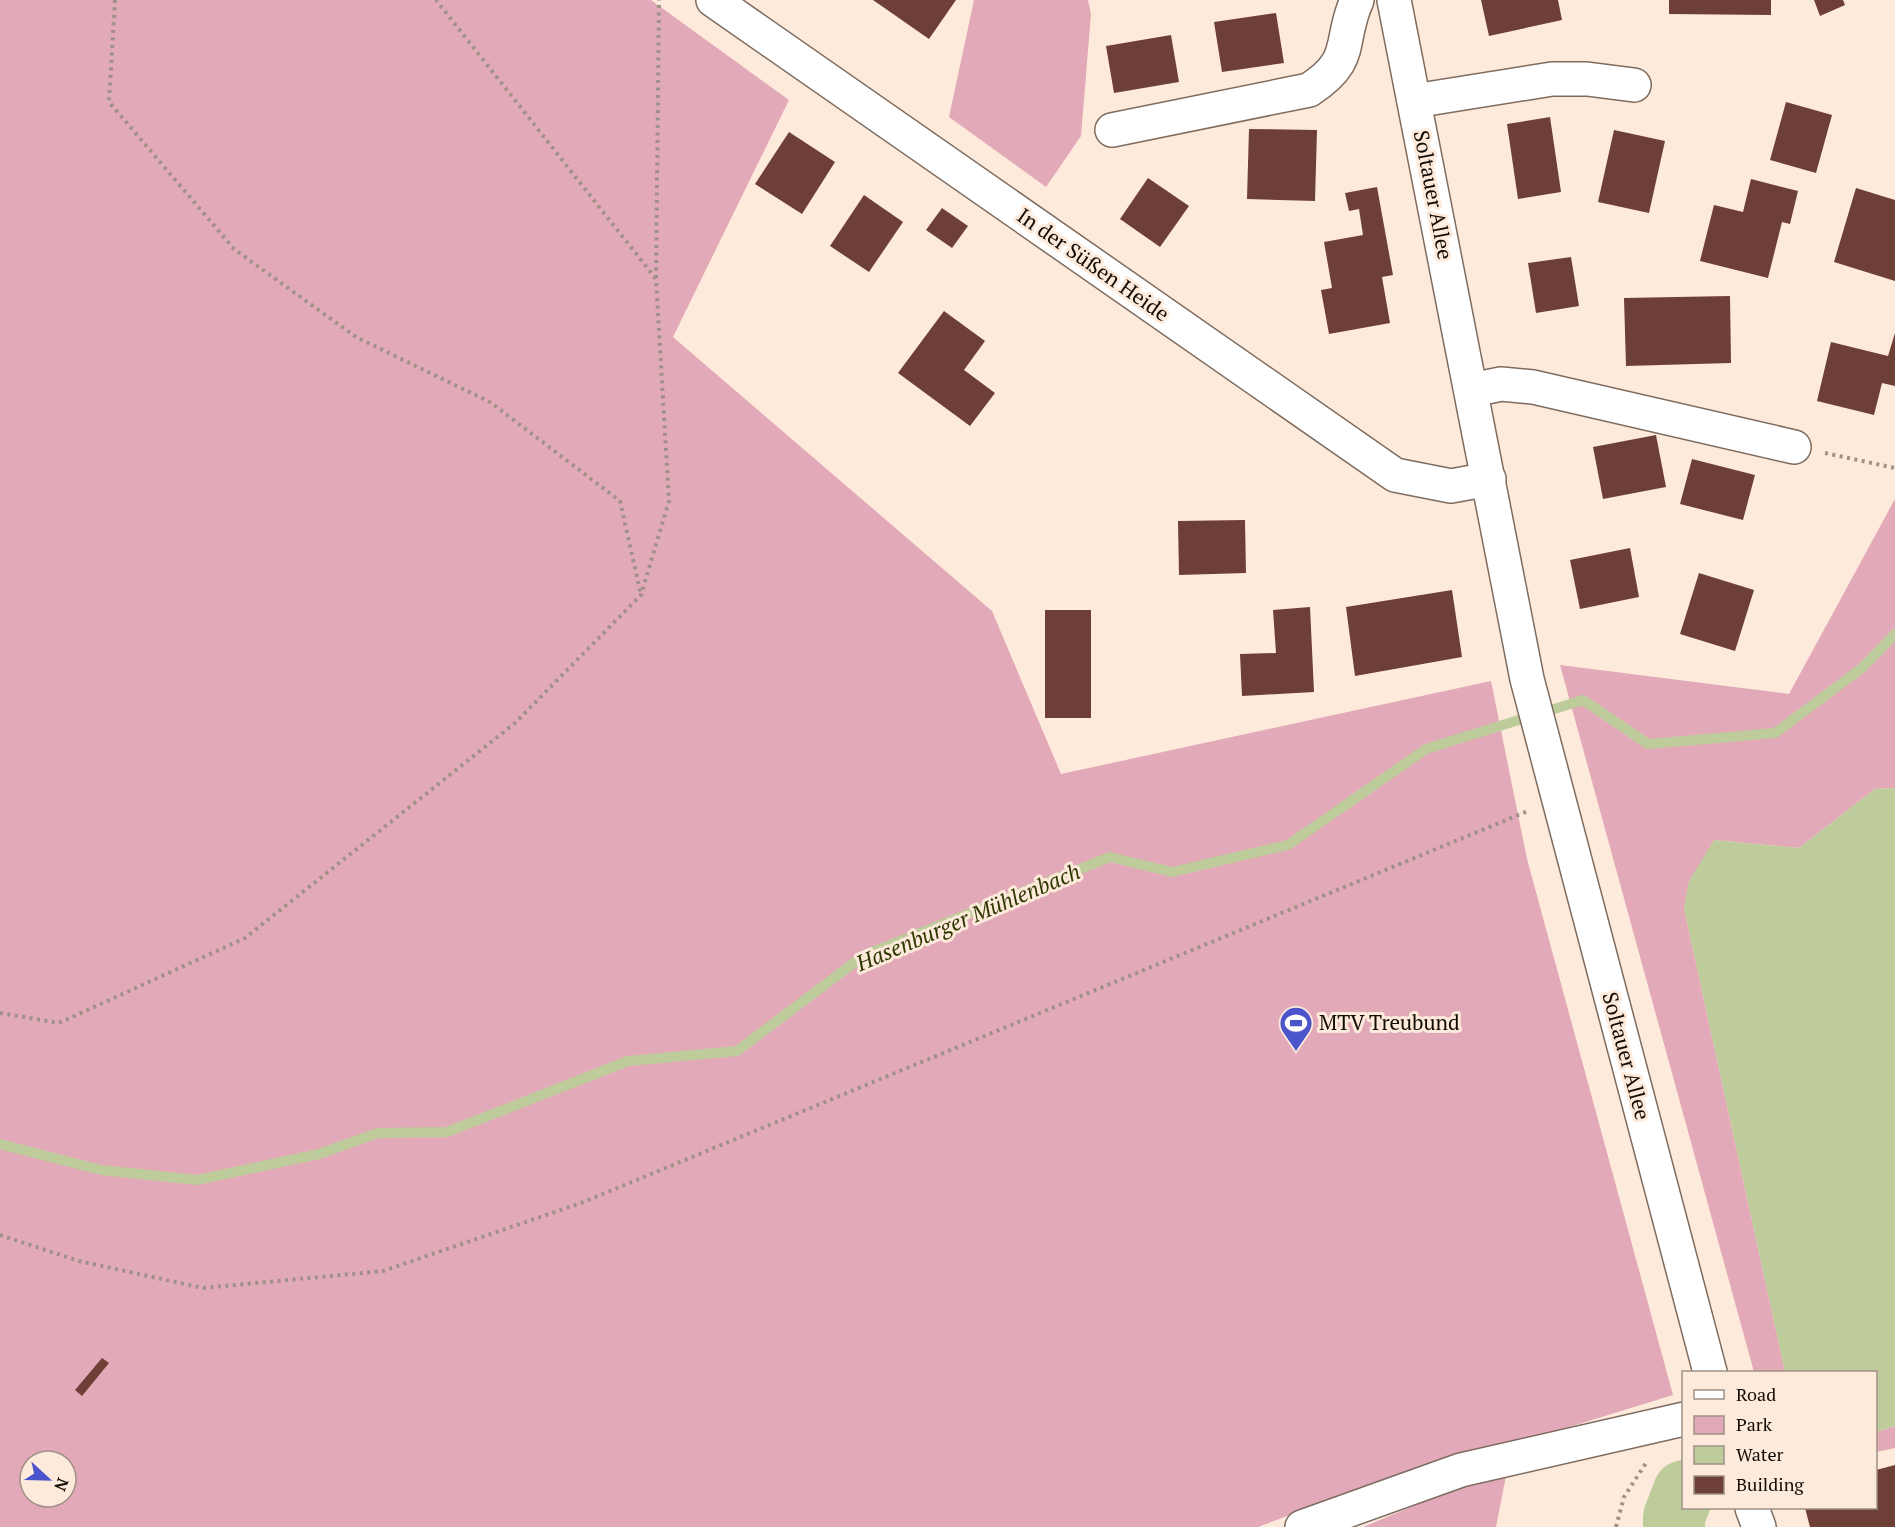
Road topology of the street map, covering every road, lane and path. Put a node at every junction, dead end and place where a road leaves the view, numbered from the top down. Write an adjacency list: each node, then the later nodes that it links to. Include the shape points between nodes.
1 (115, 0): 15 (path, via 109,102 234,249 356,336 490,402 620,501)
2 (436, 0): 10 (path)
3 (659, 0): 10 (path)
4 (713, 0): 14 (street, In der Süßen Heide, via 1395,475 1451,486)
5 (1357, 0): 9 (street, via 1340,63 1309,90)
6 (1394, 0): 8 (street, Soltauer Allee)
7 (1634, 85): 8 (street, via 1552,79)
8 (1414, 101): 11 (street, Soltauer Allee)
9 (1112, 130)
10 (656, 279): 15 (path, via 669,501)
11 (1472, 390): 12 (street, via 1501,384 1533,387); 14 (street, Soltauer Allee)
12 (1794, 447): 13 (path)
13 (1895, 468)
14 (1489, 479): 16 (street, Soltauer Allee, via 1527,679)
15 (641, 595): 17 (path, via 514,723 245,938 59,1023)
16 (1558, 800): 18 (path, via 581,1203 383,1271 203,1288 79,1260); 19 (street, Soltauer Allee)
17 (0, 1013)
18 (0, 1235)
19 (1710, 1371)
20 (1680, 1420): 22 (street, via 1461,1470); 23 (path, via 1624,1497)
21 (1752, 1509): 24 (street)
22 (1302, 1527)
23 (1616, 1527)
24 (1760, 1527)

